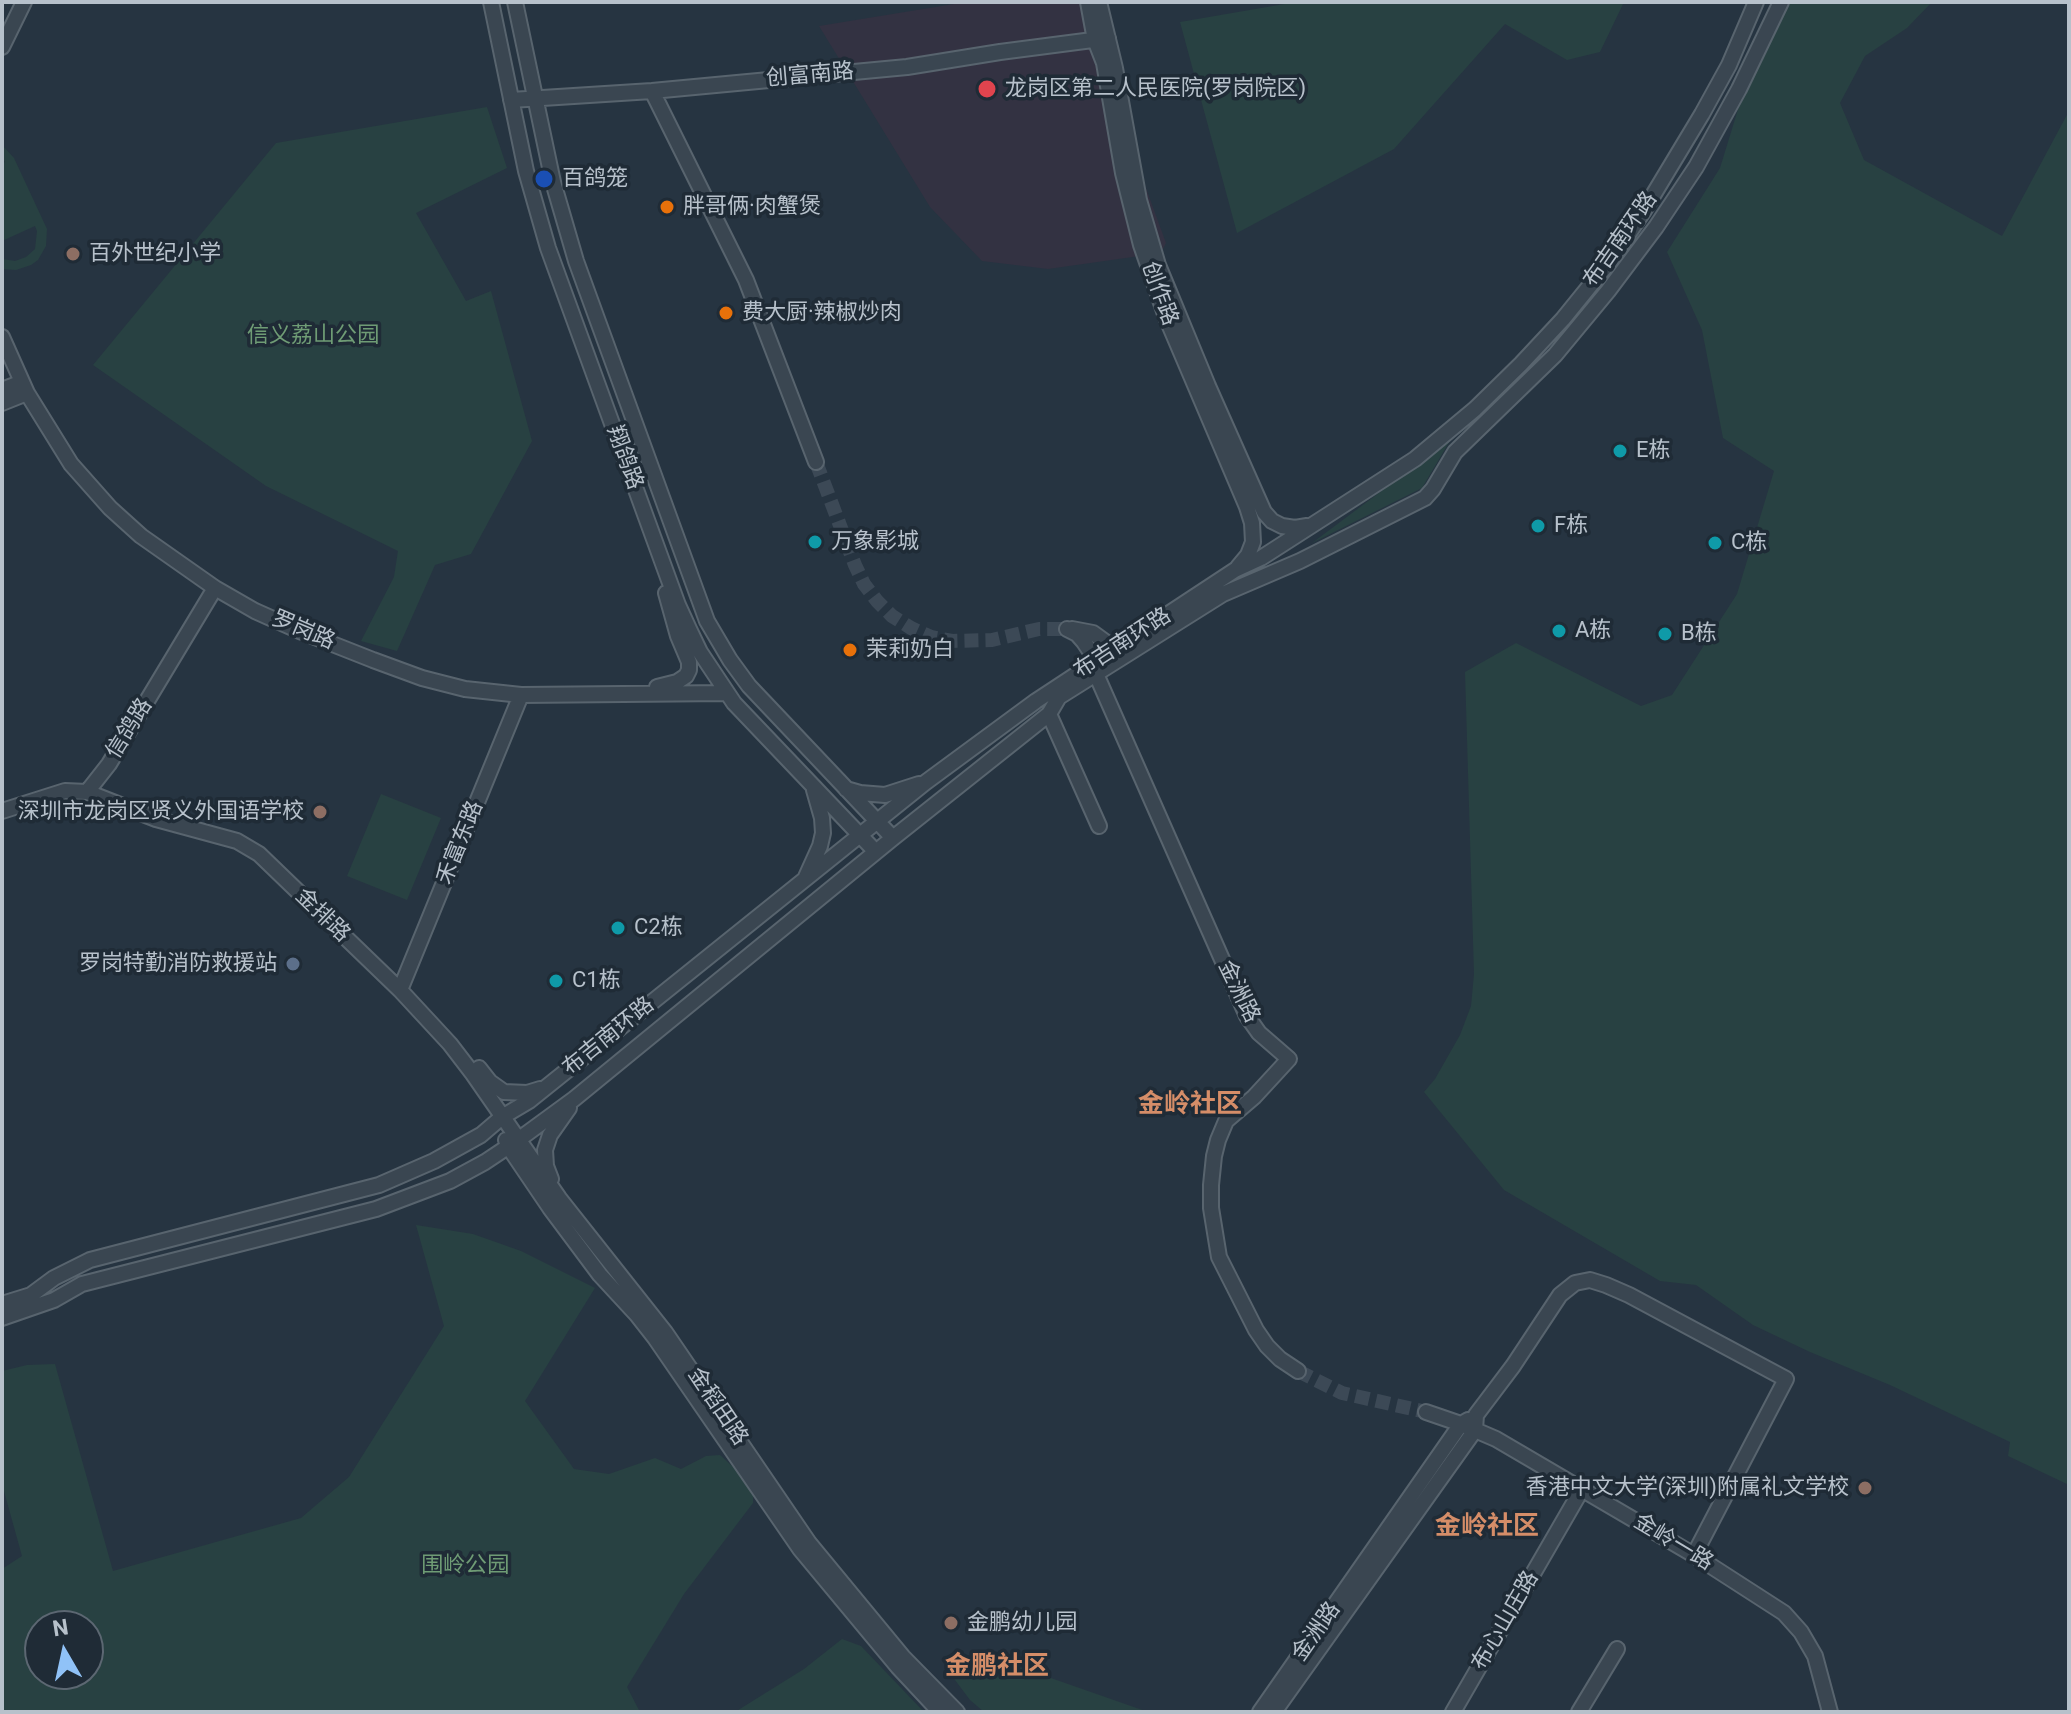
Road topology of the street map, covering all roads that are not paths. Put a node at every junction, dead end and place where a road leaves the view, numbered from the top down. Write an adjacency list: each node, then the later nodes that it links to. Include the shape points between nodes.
1 (24, 2): 9 (street)
2 (491, 2): 12 (street, 翔鸽路)
3 (515, 2): 11 (street, 翔鸽路)
4 (1088, 2): 8 (street, 创作路)
5 (1099, 2): 8 (street, 创作路)
6 (1756, 2): 19 (street, 布吉南环路, via 1729,65 1643,212 1563,319 1475,409 1415,459)
7 (1781, 2): 24 (street, 布吉南环路, via 1696,167 1656,227 1555,355 1455,452 1425,498 1223,594)
8 (1102, 39): 10 (street, 创富南路, via 907,67); 13 (street, 创作路)
9 (2, 47)
10 (652, 91): 11 (street, 创富南路); 18 (street, via 746,280)
11 (535, 97): 12 (street, 创富南路); 31 (street, 翔鸽路, via 560,208 591,306 698,599 717,640 749,686)
12 (511, 100): 20 (street, 翔鸽路, via 555,269)
13 (1172, 315): 19 (street, 创作路, via 1264,512 1282,526); 21 (street, 创作路, via 1252,523 1253,542)
14 (2, 337): 15 (street, 罗岗路)
15 (24, 388): 16 (street); 17 (street); 22 (street, 罗岗路, via 71,464 110,508)
16 (2, 390)
17 (2, 403)
18 (816, 462)
19 (1313, 525): 21 (street, 布吉南环路)
20 (665, 569): 25 (street, 翔鸽路, via 700,652); 26 (street, via 666,595 689,670 677,682)
21 (1235, 570): 23 (street, 布吉南环路)
22 (215, 588): 27 (street, 罗岗路, via 302,632 422,678); 32 (street, 信鸽路)
23 (1112, 650): 24 (street, 布吉南环路); 24 (street, via 1093,633 1067,629 1084,642)
24 (1094, 668): 28 (street, 布吉南环路, via 1059,697); 29 (street, 布吉南环路, via 1036,701); 49 (street, 金洲路, via 1247,1016 1289,1059 1226,1121 1214,1156 1211,1208 1219,1257 1256,1330)
25 (726, 693): 26 (street, 罗岗路); 30 (street, 翔鸽路)
26 (636, 694): 27 (street, 罗岗路)
27 (521, 695): 40 (street, 禾富东路)
28 (1049, 714): 35 (street); 37 (street, 布吉南环路)
29 (926, 782): 31 (street, via 885,795); 34 (street, 布吉南环路)
30 (812, 786): 36 (street, 翔鸽路); 39 (street, via 823,833)
31 (846, 789): 34 (street, 翔鸽路)
32 (87, 792): 33 (street, via 65,791); 40 (street, 金排路, via 156,819 237,841 259,854)
33 (2, 811)
34 (877, 822): 36 (street, 布吉南环路); 37 (street, 翔鸽路)
35 (1099, 826)
36 (860, 836): 38 (street, 翔鸽路); 39 (street, 布吉南环路)
37 (893, 838): 38 (street, 布吉南环路)
38 (876, 852): 43 (street, 布吉南环路)
39 (804, 881): 42 (street, 布吉南环路)
40 (400, 990): 41 (street, 金排路)
41 (450, 1044): 42 (street, via 504,1092 527,1093); 44 (street, 金排路)
42 (548, 1085): 44 (street, 布吉南环路)
43 (574, 1099): 45 (street, 布吉南环路); 46 (street, via 545,1150)
44 (502, 1117): 45 (street, 金稻田路); 47 (street, 布吉南环路, via 462,1147 379,1185 90,1260 31,1295)
45 (513, 1143): 46 (street, 金稻田路); 48 (street, via 450,1181 376,1209 82,1284); 56 (street, 金稻田路, via 550,1208 655,1338 800,1549)
46 (559, 1198): 57 (street, 金稻田路, via 675,1346 809,1543 903,1657)
47 (2, 1304)
48 (2, 1318)
49 (1298, 1371)
50 (1426, 1412): 52 (street)
51 (1476, 1422): 52 (street, 金岭一路); 53 (street, 金岭一路); 54 (street, 金洲路, via 1560,1295 1575,1283 1590,1280 1629,1295 1786,1379); 59 (street, 金洲路)
52 (1461, 1424): 58 (street, 金洲路)
53 (1582, 1489): 54 (street, 金岭一路); 60 (street, 布心山庄路)
54 (1694, 1555): 62 (street, 金岭一路, via 1784,1613 1801,1632 1815,1656)
55 (1617, 1649): 61 (street)
56 (940, 1712)
57 (957, 1712)
58 (1260, 1712)
59 (1274, 1712)
60 (1453, 1712)
61 (1579, 1712)
62 (1830, 1712)

